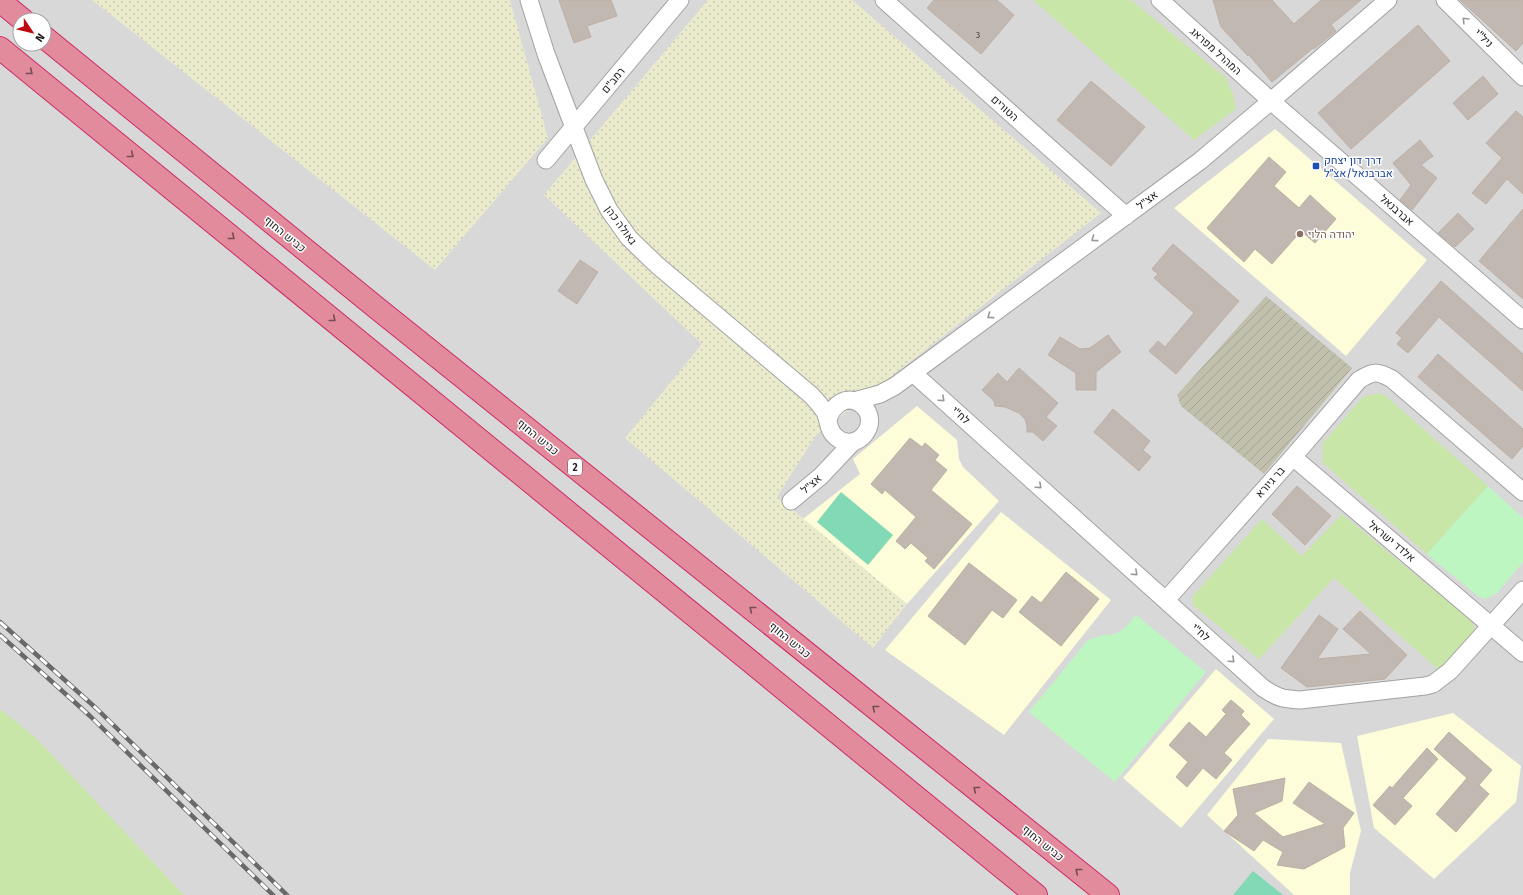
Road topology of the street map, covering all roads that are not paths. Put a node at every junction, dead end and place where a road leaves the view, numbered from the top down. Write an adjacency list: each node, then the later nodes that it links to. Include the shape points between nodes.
1 (529, 0): 13 (street, גאולה כהן)
2 (680, 0): 13 (street, רמב"ם)
3 (884, 0): 15 (street, הטורים)
4 (1160, 0): 12 (street, המהרל מפראג)
5 (1388, 0): 12 (street, אצ"ל)
6 (1445, 0): 11 (street, ניל"י, one-way to 6)
7 (0, 1): 8 (highway)
8 (13, 12)
9 (52, 44): 33 (highway, כביש החוף / 2, one-way to 9, via 390,319)
10 (0, 48): 32 (highway, one-way to 32)
11 (1523, 77)
12 (1271, 101): 15 (street, אצ"ל, via 1200,160); 16 (street, אברבנאל)
13 (573, 127): 14 (street, רמב"ם); 19 (street, גאולה כהן, via 609,210 629,238 657,265)
14 (546, 160)
15 (1126, 216): 17 (street, אצ"ל, one-way to 17)
16 (1523, 320)
17 (913, 373): 18 (street, אצ"ל); 29 (street, לח"י, one-way to 29)
18 (895, 386): 20 (street, אצ"ל, via 880,394); 21 (street, אצ"ל)
19 (802, 387): 20 (street, גאולה כהן, via 820,395); 22 (street, גאולה כהן, via 818,402)
20 (849, 401): 21 (street, via 864,407 868,412); 22 (street, via 833,408 829,414)
21 (869, 426): 23 (street, via 862,438)
22 (830, 427): 23 (street, via 837,438); 25 (street, אצ"ל, via 834,442)
23 (853, 442): 25 (street, אצ"ל)
24 (1293, 457): 26 (street, בר גיורא, via 1359,380 1373,372 1392,379); 29 (street, בר גיורא); 30 (street, אלדד ישראל)
25 (831, 465): 27 (street, אצ"ל)
26 (1523, 492)
27 (791, 501)
28 (1523, 590): 30 (street, לח"י)
29 (1166, 600): 30 (street, לח"י, one-way to 30, via 1263,688 1284,699 1300,700 1433,684 1450,672)
30 (1492, 626): 31 (street, אלדד ישראל)
31 (1523, 653)
32 (1036, 895)
33 (1108, 895)

